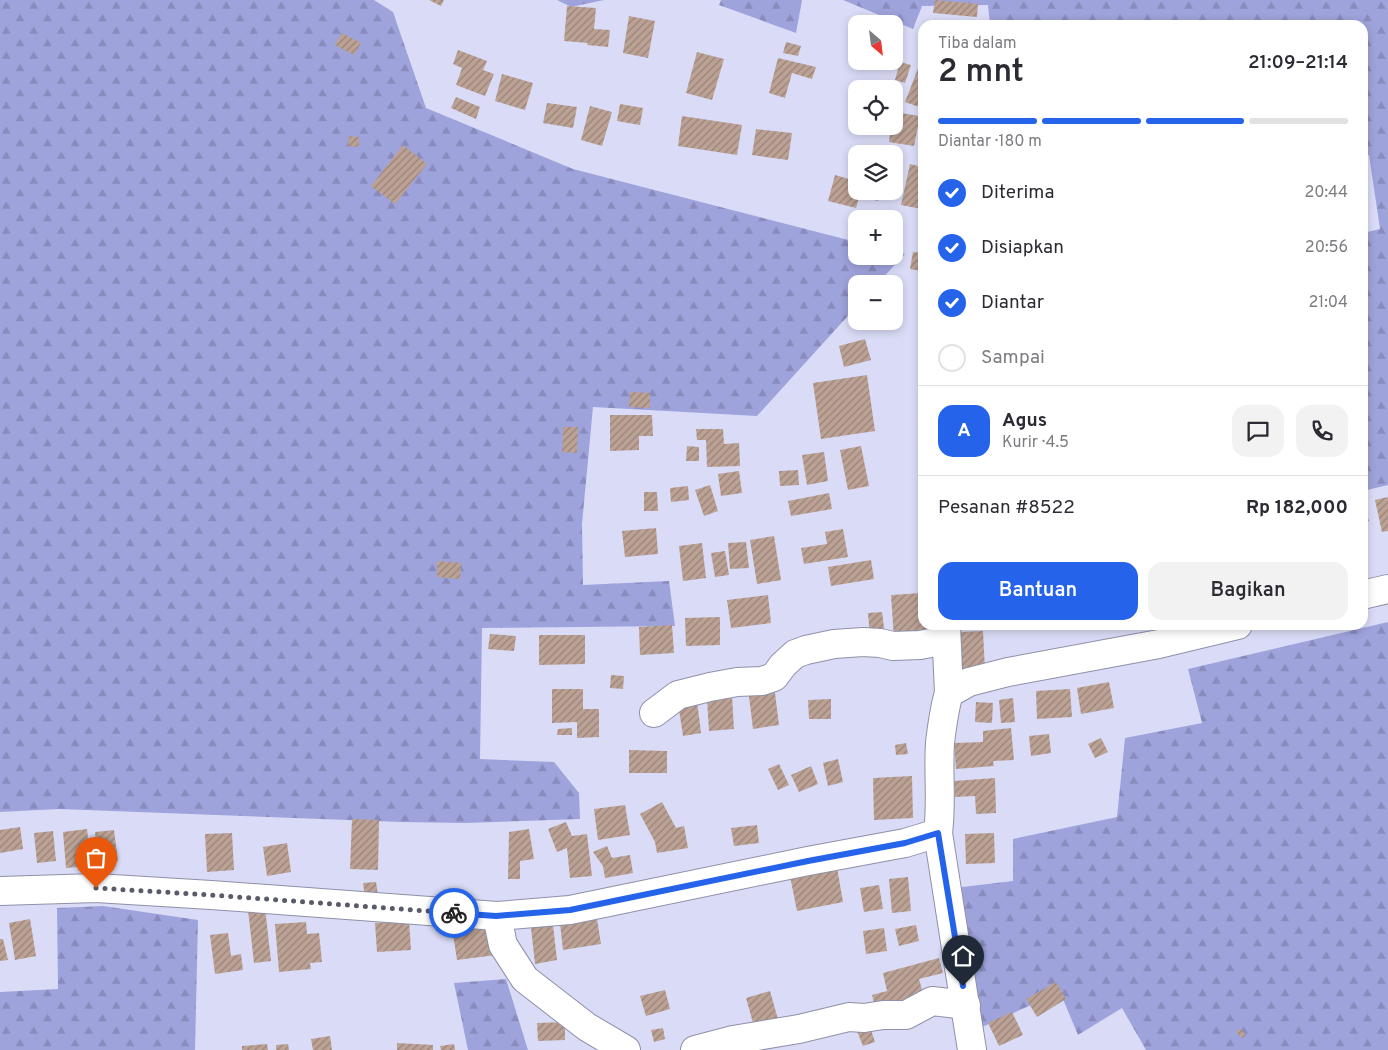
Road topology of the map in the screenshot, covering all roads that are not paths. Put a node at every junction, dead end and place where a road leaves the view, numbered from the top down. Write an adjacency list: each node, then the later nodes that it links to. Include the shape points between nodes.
1 (1388, 589): 2 (street)
2 (1368, 594)
3 (1217, 630): 5 (street, via 1008,672 970,682)
4 (946, 633): 5 (street); 6 (street, via 920,645 863,642 806,650 795,654 774,677 710,686 678,695)
5 (949, 693): 7 (street, via 940,744)
6 (654, 713)
7 (938, 833): 9 (street, via 905,843 570,910); 10 (street)
8 (0, 891): 9 (street, via 96,888)
9 (496, 916): 11 (street, via 503,944 525,979 587,1027)
10 (966, 1005): 12 (street, via 932,1001 906,1015 849,1016); 13 (street)
11 (626, 1050)
12 (695, 1050)
13 (972, 1050)

